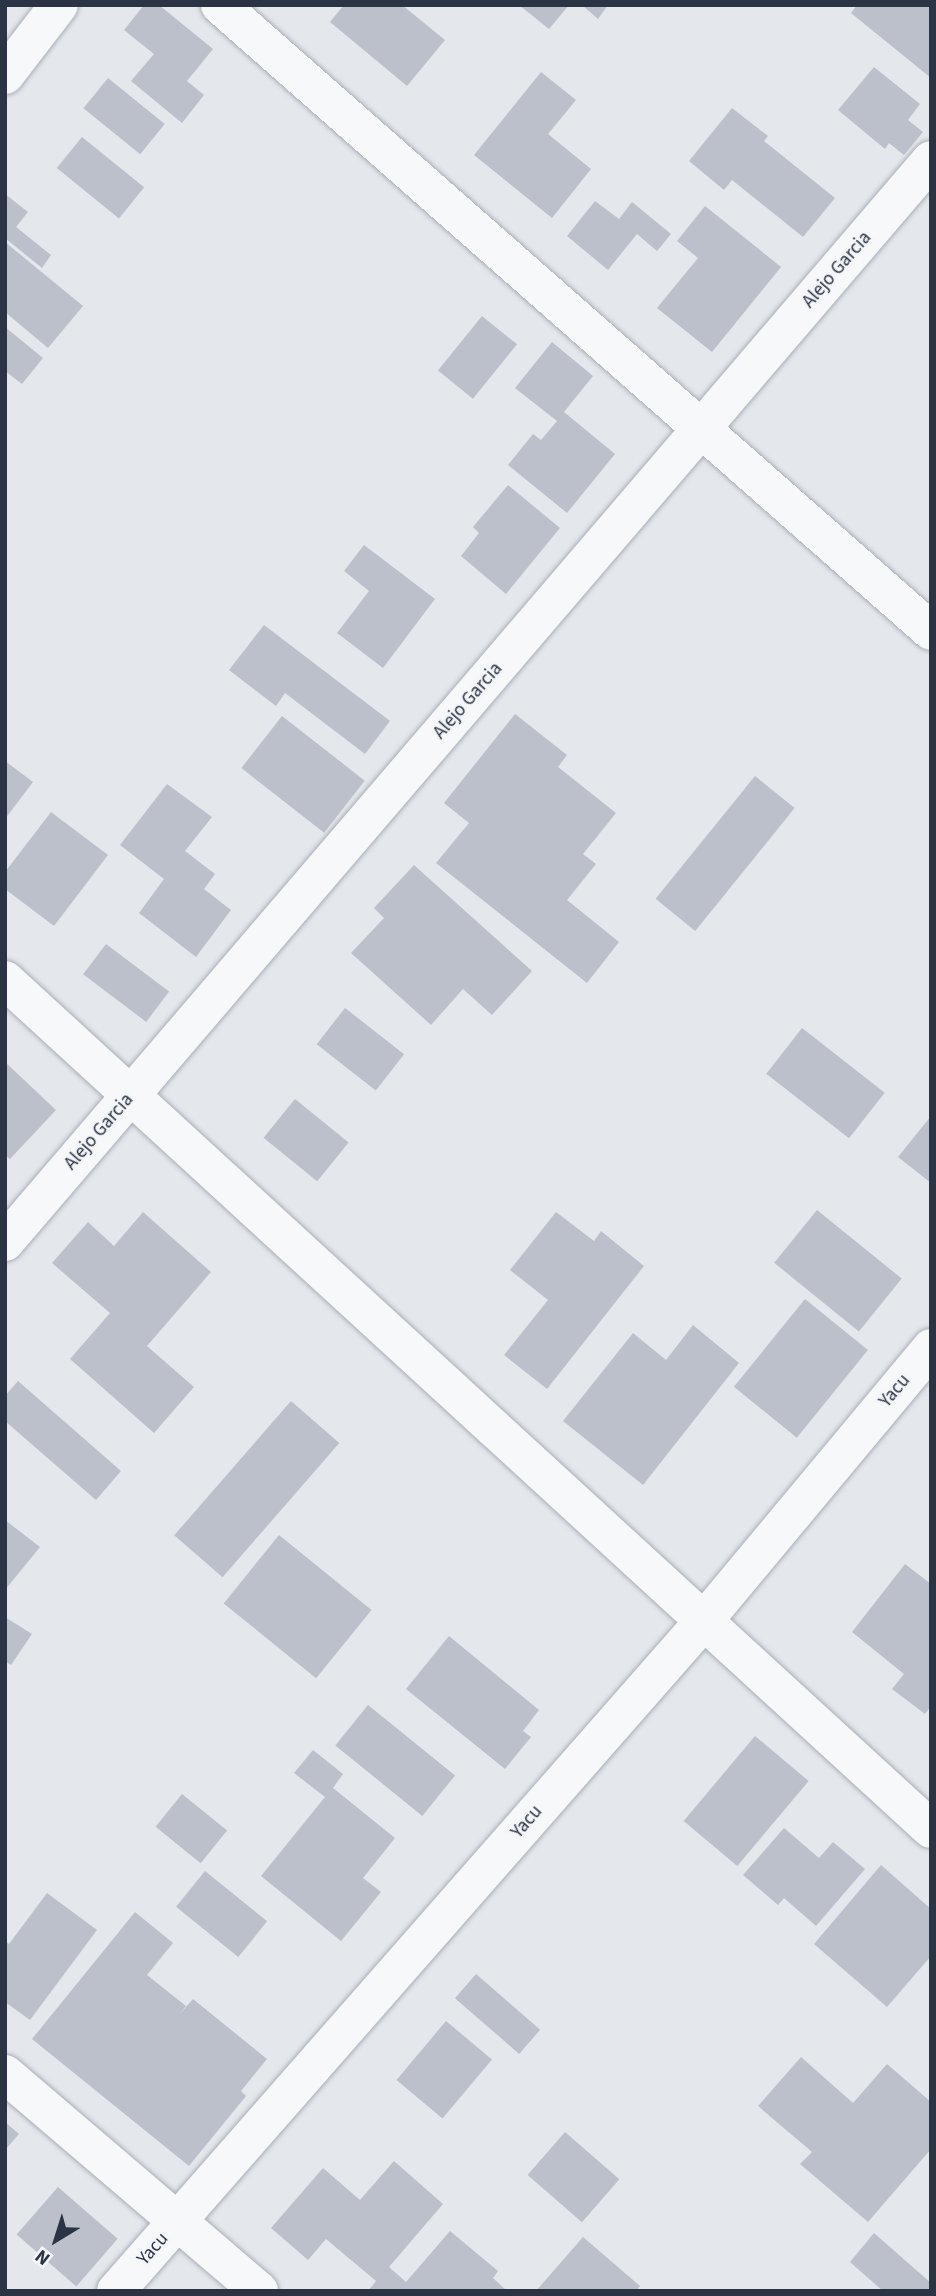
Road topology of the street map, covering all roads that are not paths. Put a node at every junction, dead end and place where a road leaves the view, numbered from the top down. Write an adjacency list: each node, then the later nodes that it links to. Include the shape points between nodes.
1 (59, 5): 3 (street)
2 (220, 5): 5 (street)
3 (5, 75)
4 (931, 160): 5 (street, Alejo Garcia)
5 (701, 429): 6 (street); 8 (street, Alejo Garcia)
6 (931, 631)
7 (5, 980): 8 (street)
8 (131, 1094): 9 (street, Alejo Garcia); 11 (street)
9 (5, 1242)
10 (931, 1348): 11 (street, Yacu)
11 (702, 1623): 12 (street); 14 (street, Yacu)
12 (931, 1829)
13 (5, 2074): 14 (street)
14 (177, 2221): 15 (street, Yacu); 16 (street)
15 (117, 2291)
16 (259, 2291)

